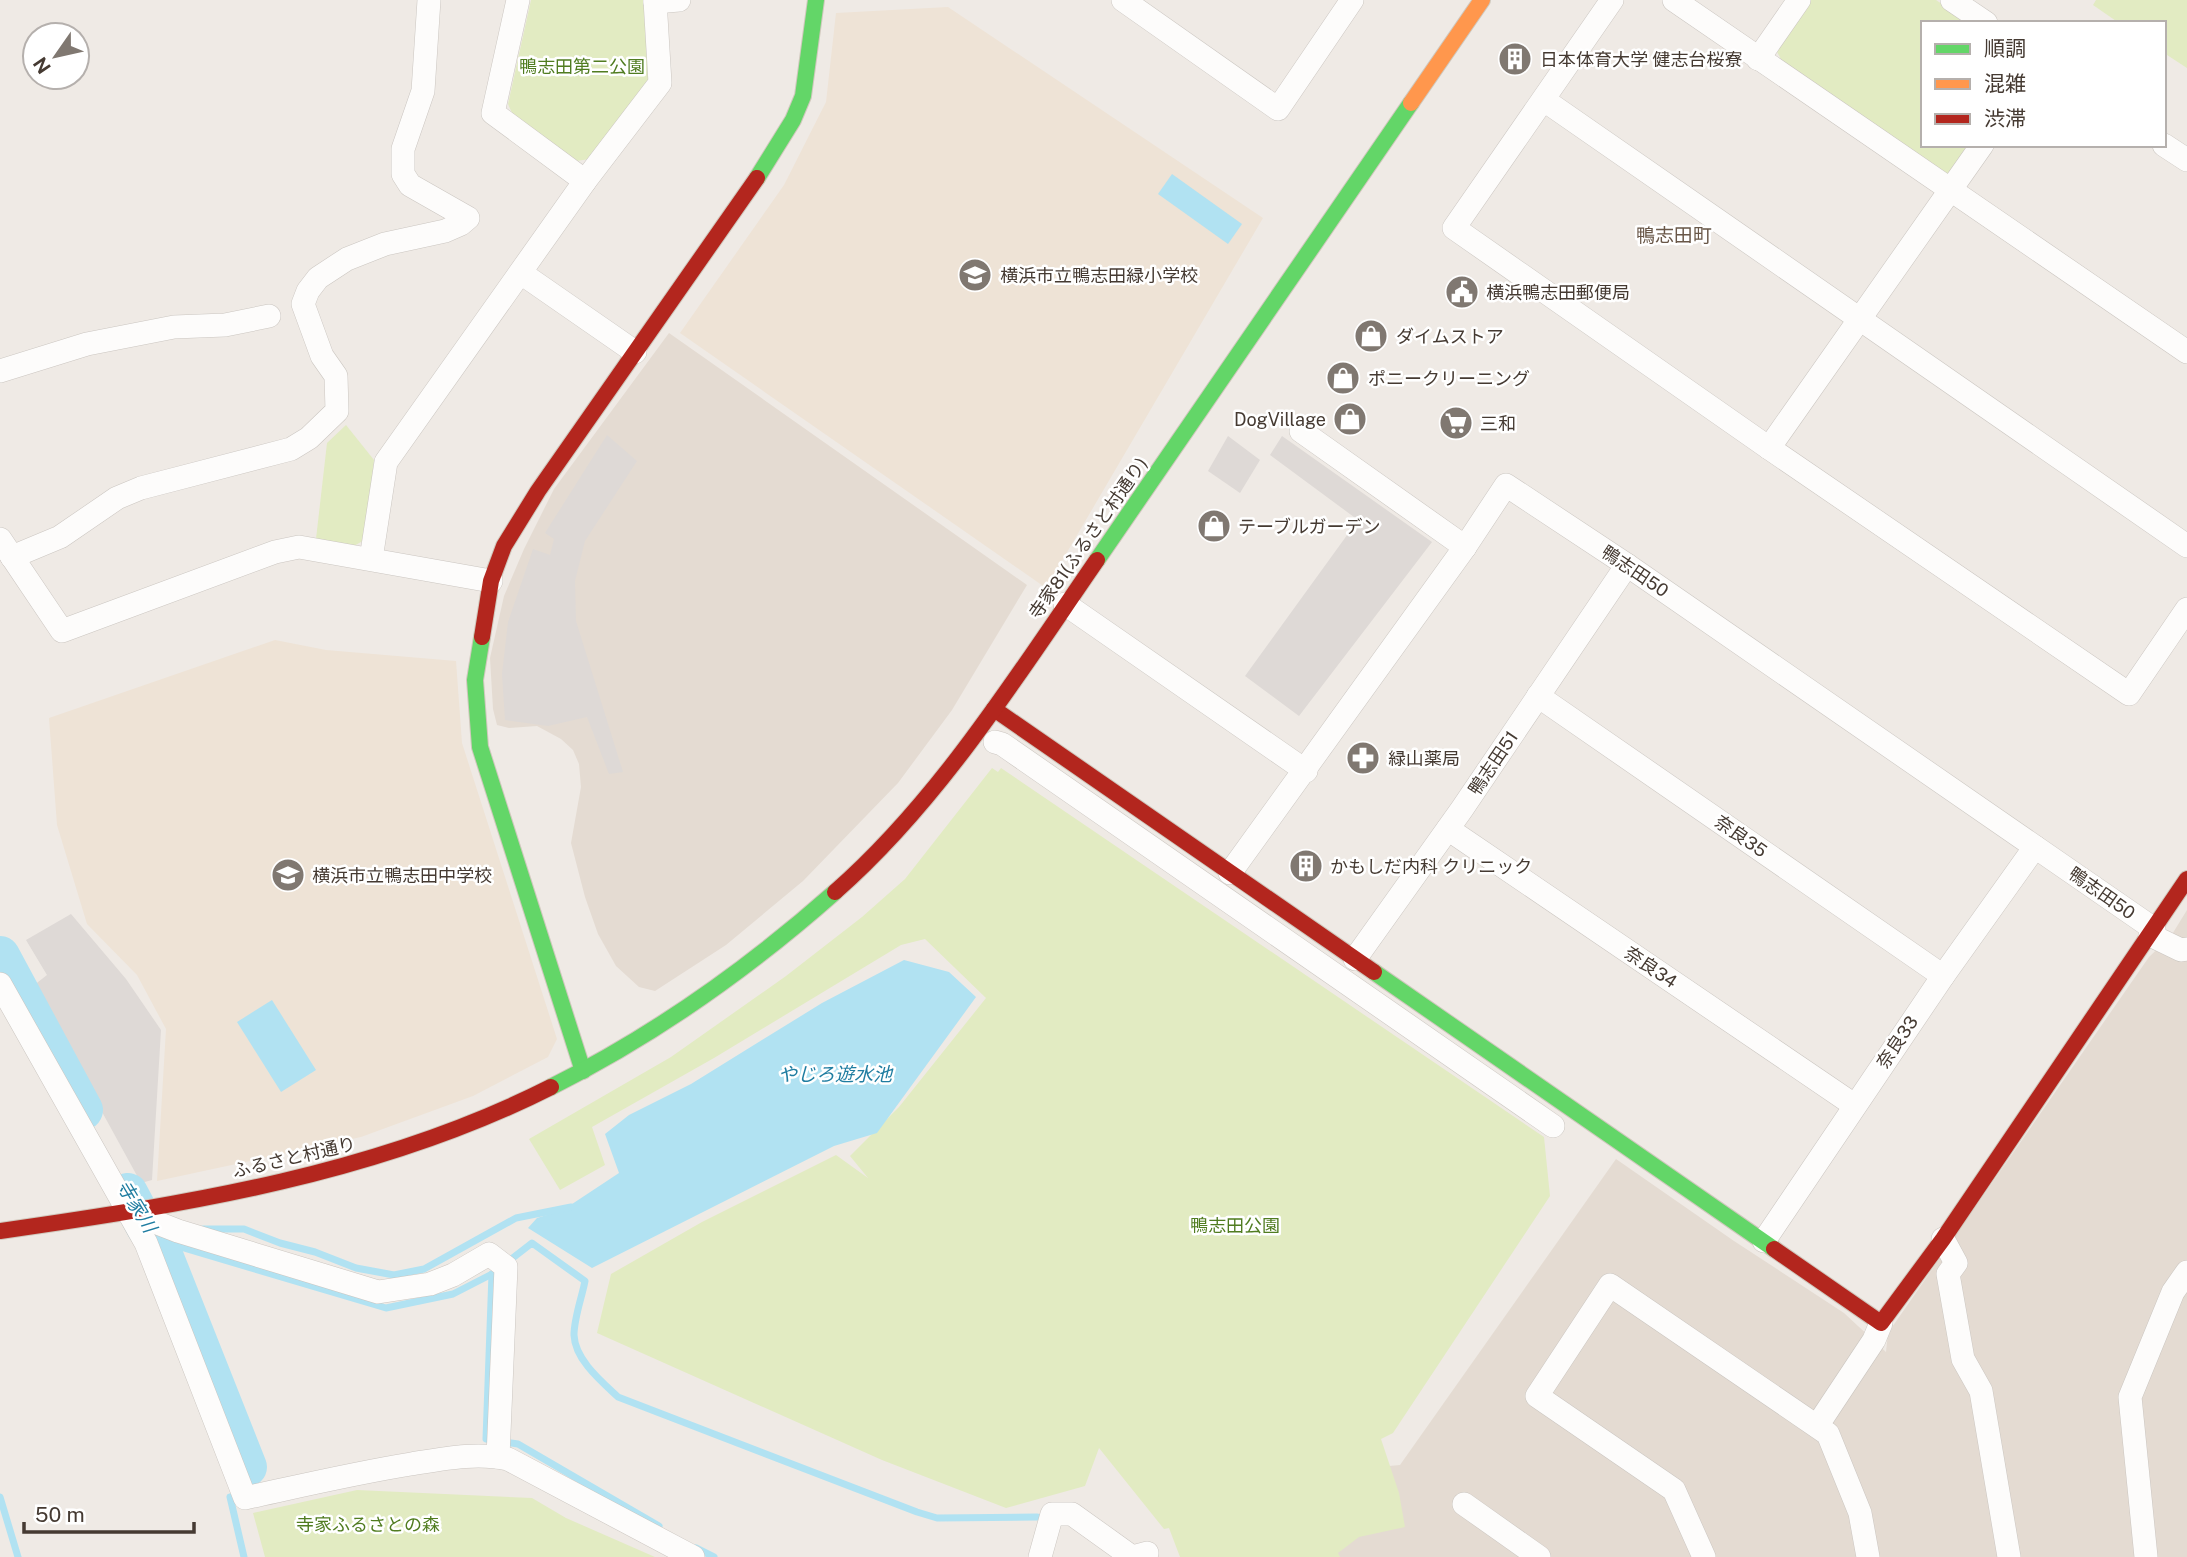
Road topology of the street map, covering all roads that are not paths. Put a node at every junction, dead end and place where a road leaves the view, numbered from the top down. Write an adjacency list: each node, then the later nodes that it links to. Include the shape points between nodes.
1 (429, 0): 31 (street, via 423,91 403,149 403,174 410,185 468,218 445,231 385,244 347,259 308,290 303,304 322,356 336,376 337,411 291,449 141,488 117,498 60,537)
2 (518, 0): 19 (street, via 493,113)
3 (679, 0): 12 (street)
4 (816, 0): 24 (street, via 803,96 793,120 770,160)
5 (1123, 0): 6 (street, via 1279,109)
6 (1352, 0)
7 (1482, 0): 35 (street, 寺家81(ふるさと村通り))
8 (1612, 0): 15 (street)
9 (1674, 0): 14 (street)
10 (1799, 0): 14 (street)
11 (1952, 0): 13 (street)
12 (655, 1): 19 (street, via 660,83)
13 (1983, 21)
14 (1758, 59): 20 (street)
15 (1544, 100): 23 (street); 28 (street, via 1454,228)
16 (2166, 146): 18 (street)
17 (1981, 147): 20 (street)
18 (2187, 160)
19 (585, 181): 21 (street)
20 (1950, 191): 23 (street); 25 (street)
21 (521, 273): 24 (street); 32 (street, via 386,462)
22 (269, 316): 26 (street, via 225,325 174,327 87,344)
23 (1859, 320): 28 (street); 29 (street)
24 (635, 352): 34 (street, via 538,491 504,546)
25 (2187, 352)
26 (0, 371)
27 (1301, 432): 30 (street)
28 (1769, 448): 36 (street, via 2129,694)
29 (2187, 546)
30 (1465, 547): 33 (street, 鴨志田50, via 1506,485); 40 (street, 鴨志田50)
31 (6, 548): 32 (street, via 62,631 275,552 299,547)
32 (371, 559): 34 (street)
33 (1626, 565): 37 (street, 鴨志田51); 42 (street, 鴨志田50)
34 (491, 581): 51 (street, via 475,680 480,747)
35 (1065, 604): 38 (street, 寺家81(ふるさと村通り)); 40 (street)
36 (2187, 609)
37 (1538, 696): 41 (street, 鴨志田51); 48 (street, 奈良35)
38 (994, 709): 43 (street); 50 (street, 寺家81(ふるさと村通り), via 895,831 837,890 756,959)
39 (995, 742): 53 (street)
40 (1306, 771): 43 (street, 鴨志田50)
41 (1448, 829): 47 (street, 鴨志田51); 52 (street, 奈良34)
42 (2035, 847): 45 (street, 鴨志田50); 48 (street, 奈良33)
43 (1230, 873): 47 (street)
44 (2187, 878): 45 (street)
45 (2152, 932): 46 (street, 鴨志田50, via 2181,950); 56 (street)
46 (2187, 949)
47 (1355, 958): 57 (street)
48 (1943, 976): 52 (street, 奈良33)
49 (0, 984): 54 (street)
50 (653, 1031): 51 (street, ふるさと村通り)
51 (583, 1071): 54 (street, ふるさと村通り, via 493,1114 396,1152 303,1177)
52 (1854, 1105): 57 (street, 奈良33)
53 (1553, 1126)
54 (129, 1212): 55 (street, ふるさと村通り); 61 (street, via 146,1243 245,1498 398,1466 461,1456); 61 (street, via 378,1292 430,1284 489,1254 506,1267)
55 (0, 1231)
56 (1942, 1239): 59 (street); 69 (street, via 1956,1262 1948,1275 1962,1359 1981,1391)
57 (1764, 1241): 59 (street)
58 (2187, 1272): 70 (street, via 2173,1293 2130,1397)
59 (1881, 1323): 60 (street)
60 (1817, 1426): 67 (street, via 1610,1285 1537,1396 1674,1490); 68 (street, via 1828,1434 1860,1513)
61 (498, 1457): 64 (street)
62 (1464, 1504): 66 (street)
63 (1147, 1553): 65 (street, via 1132,1557 1072,1514 1052,1514)
64 (693, 1557)
65 (1040, 1557)
66 (1539, 1557)
67 (1704, 1557)
68 (1868, 1557)
69 (2008, 1557)
70 (2146, 1557)

